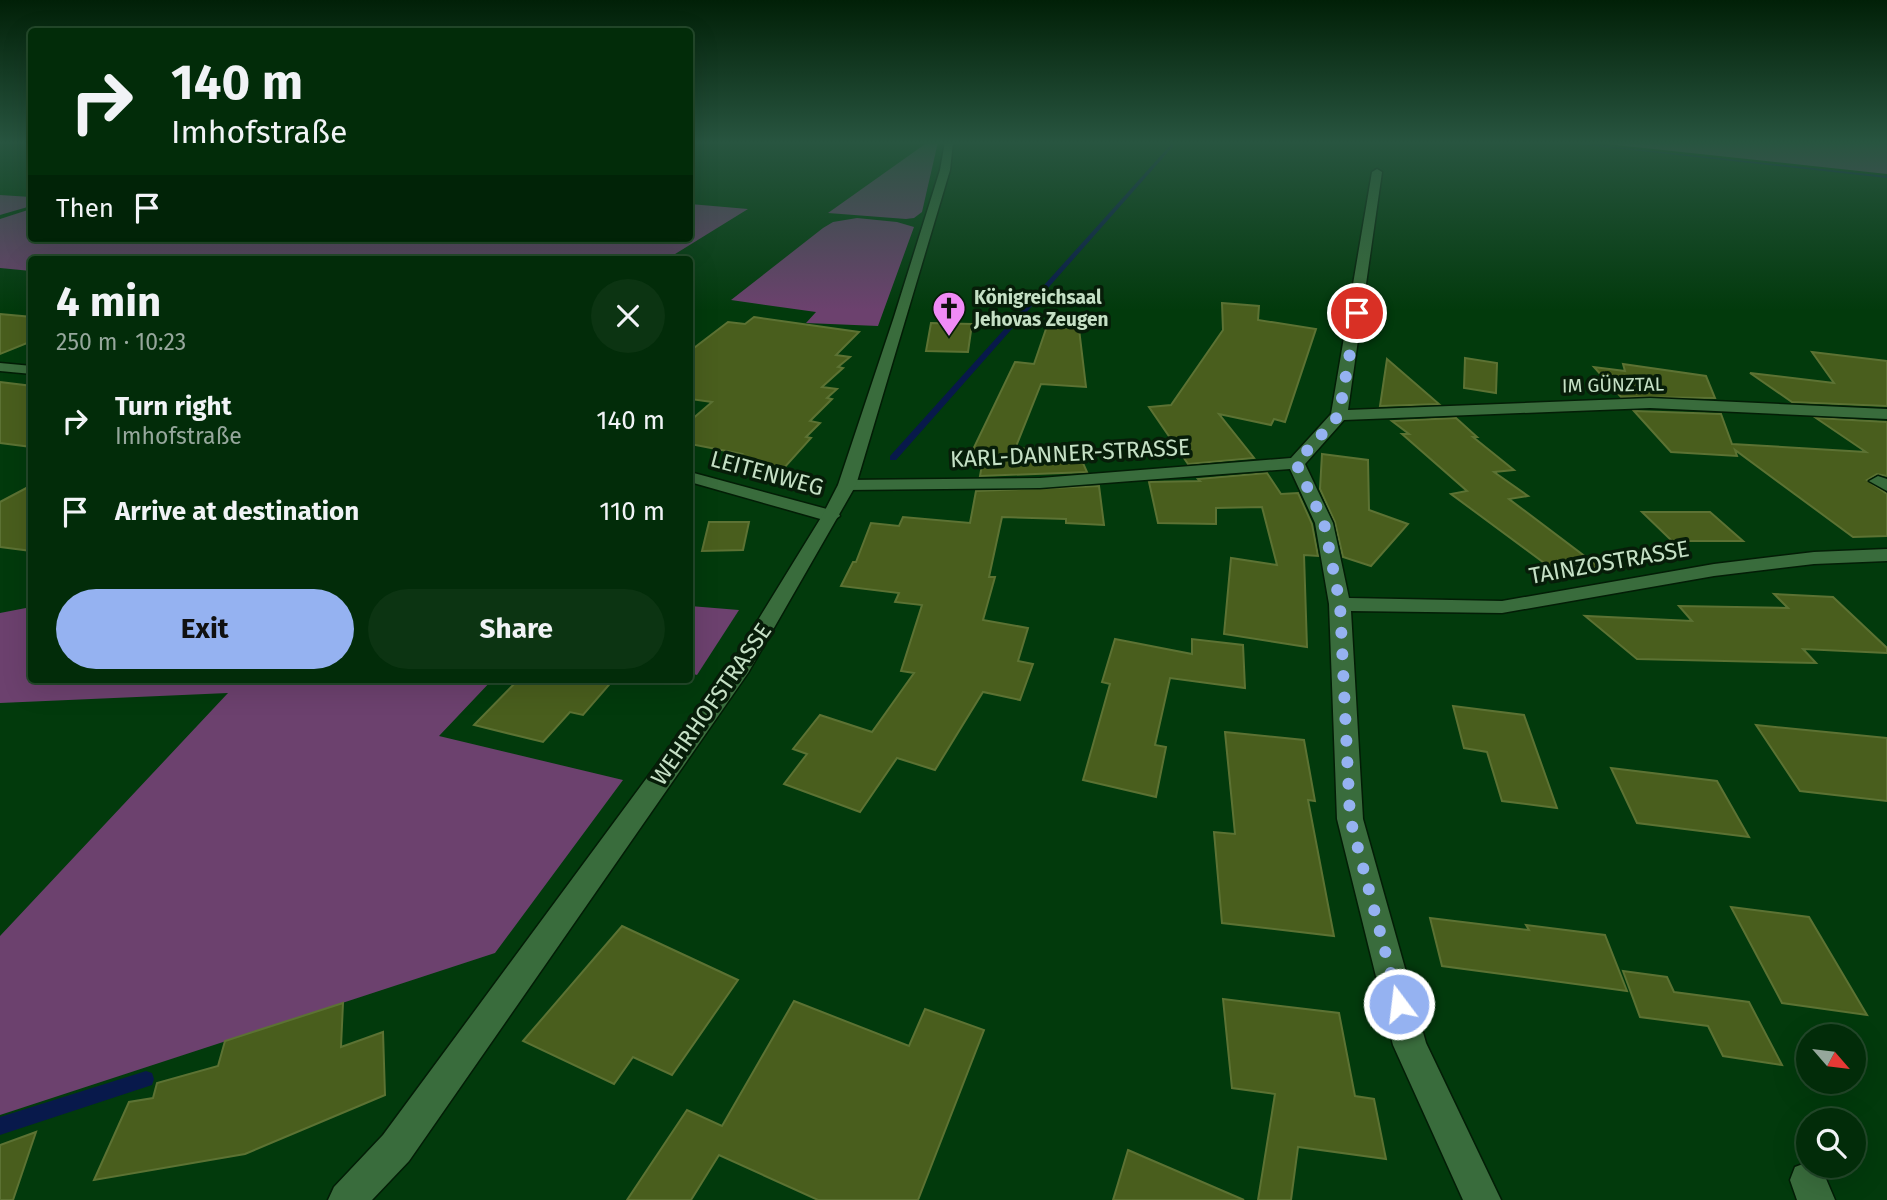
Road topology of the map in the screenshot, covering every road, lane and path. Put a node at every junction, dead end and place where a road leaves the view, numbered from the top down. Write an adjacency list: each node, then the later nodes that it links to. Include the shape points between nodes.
1 (937, 198): 9 (street, WEHRHOFSTRASSE)
2 (1373, 198): 6 (street)
3 (0, 367): 4 (street)
4 (28, 370)
5 (1887, 414): 6 (street, IM GÜNZTAL, via 1650,403)
6 (1339, 415): 7 (street)
7 (1296, 463): 9 (street, KARL-DANNER-STRASSE, via 1040,483); 12 (street, via 1324,523)
8 (693, 478): 10 (street, LEITENWEG)
9 (847, 485): 10 (street, WEHRHOFSTRASSE)
10 (831, 516): 13 (street, WEHRHOFSTRASSE, via 740,668 411,1128)
11 (1887, 555): 12 (street, TAINZOSTRASSE, via 1714,570 1502,607)
12 (1340, 604): 14 (street, via 1350,818 1410,1045)
13 (347, 1200)
14 (1482, 1200)

